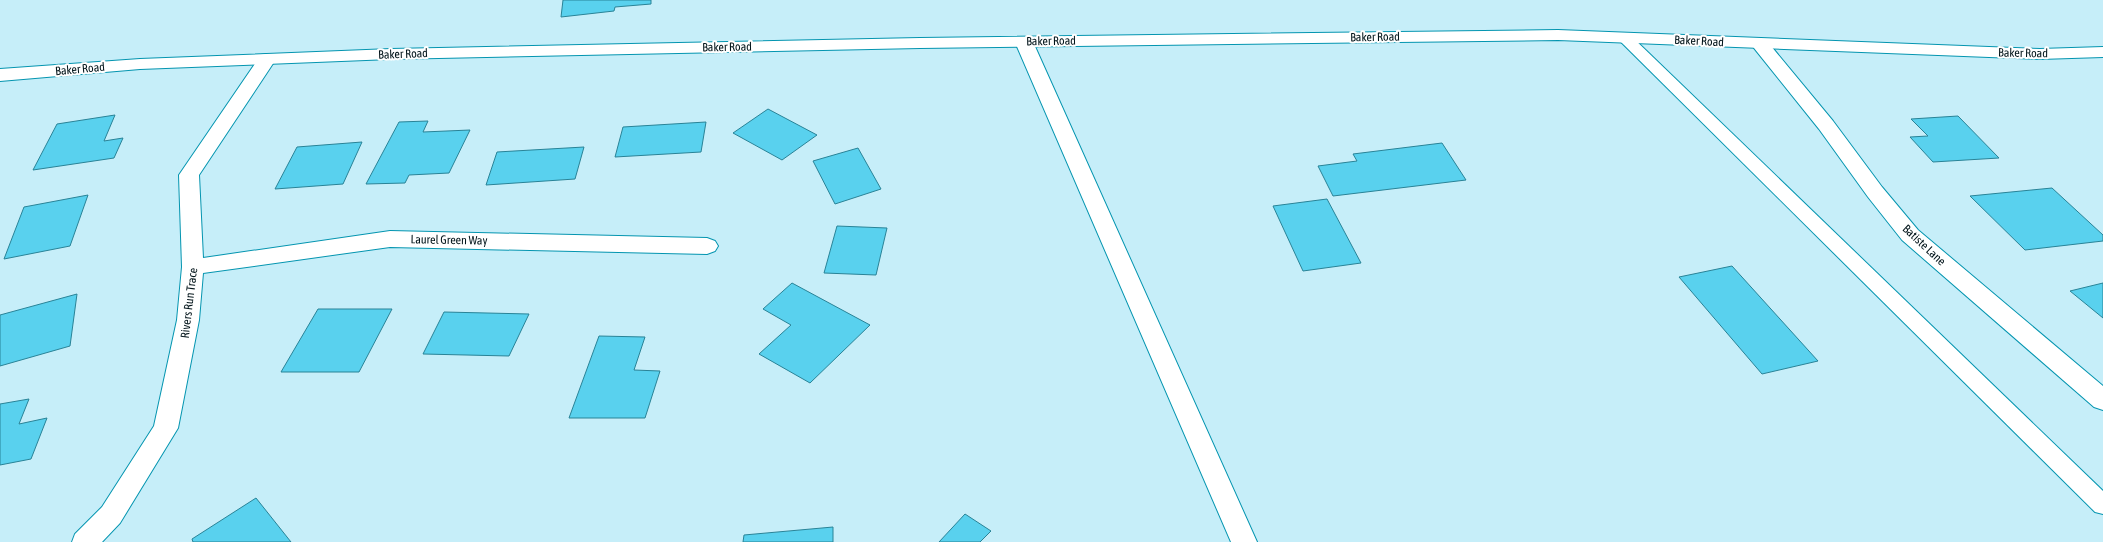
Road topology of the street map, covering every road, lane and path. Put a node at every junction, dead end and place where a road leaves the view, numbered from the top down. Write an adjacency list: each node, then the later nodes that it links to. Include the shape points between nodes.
1 (1625, 38): 2 (main road, Baker Road, via 1570,35); 3 (main road, Baker Road); 10 (lane)
2 (1024, 42): 5 (main road, Baker Road); 12 (main road)
3 (1760, 44): 4 (main road, Baker Road, via 2040,54); 9 (main road, Batiste Lane, via 1910,235)
4 (2103, 52)
5 (266, 59): 6 (main road, Baker Road, via 140,64); 8 (main road, Rivers Run Trace, via 189,175)
6 (0, 75)
7 (706, 246): 8 (main road, Laurel Green Way, via 390,239)
8 (194, 267): 11 (main road, Rivers Run Trace, via 188,320 166,428 111,515)
9 (2103, 400)
10 (2103, 505)
11 (85, 542)
12 (1244, 542)

